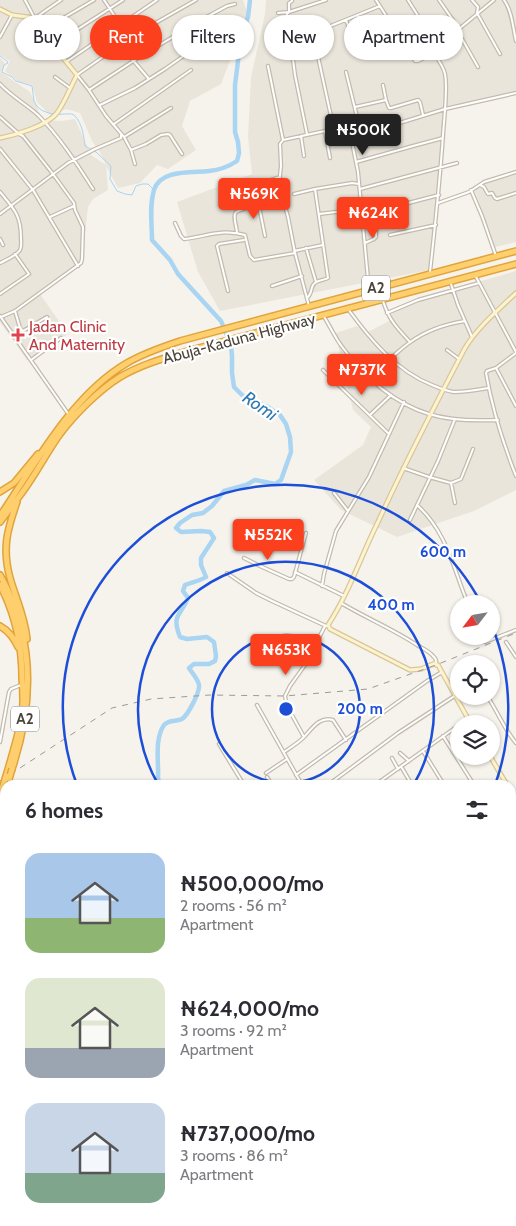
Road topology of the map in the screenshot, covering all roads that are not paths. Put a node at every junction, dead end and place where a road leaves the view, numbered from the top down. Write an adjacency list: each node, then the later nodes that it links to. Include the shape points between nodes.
1 (26, 0): 25 (street)
2 (61, 0): 26 (street)
3 (94, 0): 27 (street)
4 (104, 0): 18 (street)
5 (123, 0): 18 (street)
6 (157, 0): 29 (street)
7 (196, 0): 35 (street)
8 (326, 0): 20 (street)
9 (376, 0): 17 (street)
10 (408, 0): 33 (street)
11 (439, 0): 34 (street)
12 (472, 0): 22 (street, via 478,7)
13 (494, 0): 22 (street)
14 (504, 0): 40 (street)
15 (290, 1): 20 (street)
16 (235, 4): 48 (street, via 203,19)
17 (380, 6): 31 (street); 32 (street)
18 (110, 8): 28 (street); 37 (street)
19 (0, 9): 23 (street)
20 (289, 12): 21 (street); 30 (street)
21 (278, 13)
22 (478, 14): 36 (street); 42 (street)
23 (12, 15): 24 (street); 38 (street)
24 (15, 15)
25 (33, 15)
26 (37, 15)
27 (68, 15)
28 (114, 15)
29 (136, 15)
30 (287, 15)
31 (358, 15)
32 (386, 15)
33 (417, 15)
34 (449, 15)
35 (162, 19)
36 (463, 25)
37 (80, 28)
38 (0, 37)
39 (463, 41): 51 (street)
40 (516, 41)
41 (90, 46): 49 (street)
42 (500, 54)
43 (98, 60): 54 (street)
44 (178, 60): 56 (street)
45 (294, 60): 75 (street)
46 (319, 60): 73 (street)
47 (438, 60): 66 (street, via 445,75)
48 (134, 61): 56 (street); 60 (street)
49 (66, 62): 54 (street)
50 (268, 66): 82 (street)
51 (478, 67)
52 (191, 70): 70 (street)
53 (346, 72): 65 (street)
54 (77, 75): 59 (street); 60 (street)
55 (55, 77): 59 (street)
56 (148, 79): 63 (street)
57 (0, 84): 69 (street)
58 (383, 85): 62 (street)
59 (70, 88): 69 (street, via 57,113)
60 (89, 90): 63 (street)
61 (516, 93): 66 (street)
62 (386, 100): 65 (street); 67 (street, via 390,109 418,100)
63 (100, 105): 70 (street)
64 (171, 108): 80 (street)
65 (355, 108): 71 (street)
66 (445, 109): 67 (street); 81 (street)
67 (423, 115): 71 (street, via 368,132)
68 (0, 117): 76 (street)
69 (45, 122): 76 (street); 88 (street)
70 (114, 124): 77 (street)
71 (360, 125): 72 (street)
72 (349, 127): 73 (street); 89 (street)
73 (334, 130): 74 (street)
74 (325, 131): 75 (street); 87 (street)
75 (308, 133): 78 (street)
76 (19, 134): 79 (street); 94 (street)
77 (121, 135): 80 (street); 88 (street, via 121,138)
78 (301, 136): 82 (street); 86 (street)
79 (0, 138)
80 (124, 138): 84 (street)
81 (443, 138): 89 (street); 92 (street)
82 (283, 140): 95 (street, via 280,144)
83 (0, 149): 100 (street)
84 (131, 150): 85 (street, via 168,134); 91 (street)
85 (182, 154)
86 (304, 156)
87 (330, 158)
88 (75, 159): 94 (street); 101 (street)
89 (356, 162): 96 (street)
90 (457, 163): 92 (street)
91 (136, 164)
92 (441, 168): 98 (street); 106 (street)
93 (516, 172): 97 (street)
94 (53, 174): 100 (street); 110 (street)
95 (280, 178): 107 (street, via 260,185 262,195); 131 (street)
96 (359, 184): 98 (street); 99 (street)
97 (480, 185): 102 (street); 104 (street, via 497,199)
98 (360, 188): 112 (street)
99 (315, 189): 105 (street); 115 (street)
100 (33, 190): 109 (street); 117 (street)
101 (94, 190)
102 (471, 190): 108 (street); 133 (street)
103 (0, 192): 109 (street)
104 (516, 193)
105 (294, 194)
106 (439, 195): 108 (street); 111 (street)
107 (258, 200): 114 (street); 123 (street)
108 (438, 203): 119 (street)
109 (11, 205): 113 (street); 132 (street, via 21,225 21,249)
110 (74, 206): 117 (street); 136 (street, via 83,227 82,261)
111 (389, 208)
112 (361, 210): 115 (street); 126 (street)
113 (0, 214)
114 (235, 214): 116 (street); 121 (street)
115 (319, 214): 128 (street)
116 (231, 215)
117 (50, 217): 136 (street)
118 (175, 223): 121 (street, via 184,239)
119 (436, 225): 122 (street); 137 (street)
120 (376, 228): 126 (street, via 376,237)
121 (236, 233): 125 (street, via 245,235)
122 (390, 235)
123 (265, 236)
124 (0, 239): 127 (street)
125 (245, 240): 131 (street, via 254,260); 145 (street, via 217,246)
126 (365, 243): 144 (street)
127 (3, 244)
128 (323, 244): 129 (street); 141 (street, via 328,278)
129 (306, 248): 131 (street); 141 (street)
130 (516, 251): 133 (highway, Abuja-Kaduna Highway / A2)
131 (294, 252): 139 (street)
132 (15, 254): 134 (street); 148 (street, via 30,274)
133 (496, 256): 137 (highway, Abuja-Kaduna Highway / A2)
134 (0, 264)
135 (516, 264): 138 (highway, Abuja-Kaduna Highway / A2)
136 (78, 266): 153 (street)
137 (430, 274): 144 (highway, Abuja-Kaduna Highway / A2)
138 (475, 275): 140 (highway, Abuja-Kaduna Highway / A2); 142 (street)
139 (302, 276): 143 (street); 149 (street)
140 (450, 281): 146 (street); 150 (highway, Abuja-Kaduna Highway / A2)
141 (316, 282): 149 (street)
142 (479, 283): 146 (street); 155 (street)
143 (272, 286)
144 (369, 290): 151 (highway, Abuja-Kaduna Highway / A2)
145 (228, 291)
146 (453, 291): 154 (street); 159 (street)
147 (516, 293): 155 (street)
148 (0, 294)
149 (307, 298): 151 (street)
150 (382, 299): 152 (highway, Abuja-Kaduna Highway / A2); 154 (street)
151 (309, 306): 177 (highway, Abuja-Kaduna Highway / A2, via 150,351 126,364 91,392)
152 (348, 309): 156 (highway, Abuja-Kaduna Highway / A2); 165 (street)
153 (15, 311): 157 (street); 158 (street, via 23,331)
154 (387, 313): 162 (street)
155 (495, 313): 160 (street); 164 (street)
156 (324, 315): 172 (street, via 354,362); 189 (highway, Abuja-Kaduna Highway / A2, via 191,350 127,373 112,382 68,423)
157 (0, 317): 167 (street)
158 (47, 317)
159 (465, 321): 160 (street); 162 (street, via 440,327)
160 (472, 337): 166 (street)
161 (61, 338): 167 (street)
162 (410, 342): 165 (street)
163 (447, 350): 166 (street)
164 (516, 353): 168 (street)
165 (391, 358): 171 (street, via 412,375)
166 (459, 359): 171 (street)
167 (31, 360): 177 (street)
168 (496, 368): 170 (street, via 486,373); 174 (street)
169 (323, 370): 176 (street)
170 (488, 388): 171 (street); 179 (street)
171 (444, 390): 175 (street)
172 (391, 395): 173 (street); 176 (street)
173 (404, 402): 175 (street); 180 (street)
174 (516, 406)
175 (430, 414): 178 (street); 183 (street)
176 (370, 415): 180 (street)
177 (69, 416): 181 (highway, Abuja-Kaduna Highway / A2)
178 (455, 419): 179 (street); 185 (street)
179 (498, 420): 184 (street)
180 (389, 434): 192 (street, via 369,477)
181 (49, 443): 187 (highway, via 14,484); 193 (highway, A2)
182 (473, 449): 186 (street, via 460,479)
183 (403, 468): 185 (street); 204 (street)
184 (516, 476)
185 (429, 477): 186 (street); 191 (street)
186 (451, 483): 190 (street)
187 (0, 492)
188 (334, 493): 192 (street)
189 (18, 499): 195 (highway); 213 (highway, A2, via 8,528 6,557 24,620)
190 (455, 503)
191 (417, 505): 194 (street); 203 (street, via 434,525 449,551)
192 (348, 511): 202 (street, via 336,531)
193 (0, 516)
194 (410, 520)
195 (0, 522)
196 (306, 533): 198 (street)
197 (244, 558): 198 (street, via 289,579)
198 (295, 572): 202 (street)
199 (227, 573): 207 (street, via 272,602)
200 (0, 575): 213 (highway, via 19,619)
201 (0, 585): 215 (highway, via 16,628)
202 (322, 586): 204 (street)
203 (465, 595)
204 (344, 596): 205 (street)
205 (341, 603): 207 (street); 212 (street, via 415,643 432,655)
206 (0, 626): 215 (highway, A2, via 9,632 17,645)
207 (327, 626): 212 (street, via 410,670); 223 (street, via 285,696)
208 (516, 630): 209 (street)
209 (500, 636)
210 (506, 642): 211 (street)
211 (516, 657)
212 (436, 663): 214 (street)
213 (28, 668): 240 (highway, A2, bridge, via 24,725)
214 (442, 672): 217 (street); 224 (street)
215 (22, 678): 216 (highway, A2)
216 (23, 684): 225 (street, via 9,692); 241 (highway, A2, via 22,714)
217 (450, 684)
218 (450, 699): 245 (street)
219 (257, 705): 229 (street)
220 (493, 705): 226 (street)
221 (450, 731): 222 (street)
222 (443, 736): 228 (street); 249 (street)
223 (304, 737): 224 (street, via 316,724 330,719); 229 (street)
224 (346, 740): 238 (street)
225 (0, 742)
226 (516, 743)
227 (219, 744): 242 (street)
228 (423, 751): 233 (street); 248 (street)
229 (284, 753): 232 (street)
230 (400, 753): 233 (street)
231 (392, 758): 236 (street)
232 (287, 759): 237 (street); 238 (street)
233 (409, 761): 235 (street)
234 (496, 765): 250 (street)
235 (401, 767): 236 (street); 247 (street)
236 (398, 770): 246 (street)
237 (266, 773)
238 (296, 776): 244 (street)
239 (267, 777): 243 (street)
240 (6, 780)
241 (6, 780)
242 (241, 780)
243 (269, 780)
244 (299, 780)
245 (335, 780)
246 (383, 780)
247 (409, 780)
248 (441, 780)
249 (471, 780)
250 (505, 780)

